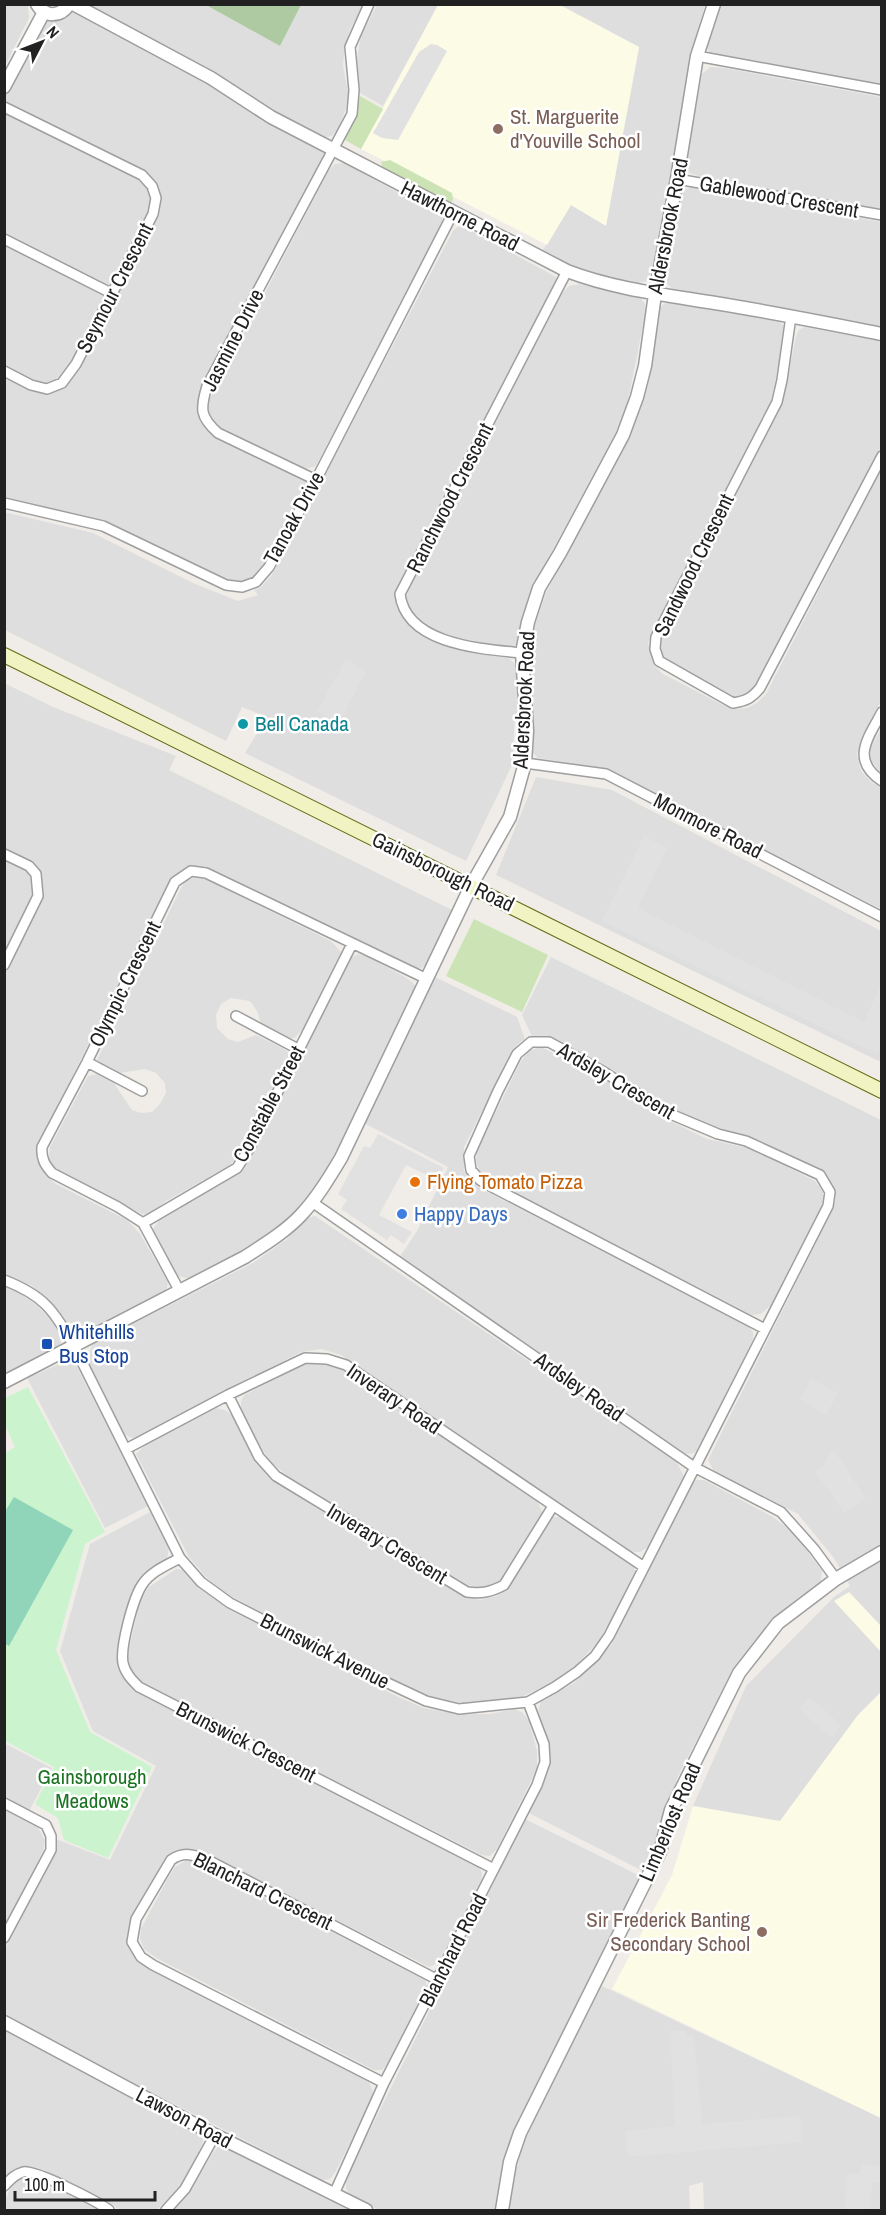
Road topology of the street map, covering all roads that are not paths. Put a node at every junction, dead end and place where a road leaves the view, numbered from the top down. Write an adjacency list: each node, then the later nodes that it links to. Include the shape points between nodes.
1 (71, 4): 4 (street, via 59,14 51,15); 9 (street, Hawthorne Road, via 211,78 271,117)
2 (369, 4): 9 (street, Jasmine Drive, via 350,46 352,114)
3 (714, 4): 5 (street, Aldersbrook Road)
4 (40, 8): 6 (street)
5 (697, 56): 7 (street); 10 (street, Aldersbrook Road)
6 (4, 87)
7 (882, 90)
8 (4, 107): 15 (street, Seymour Crescent, via 142,175 152,186 156,198 153,214)
9 (333, 150): 11 (street, Hawthorne Road); 21 (street, Jasmine Drive, via 207,386 202,403 205,422 218,434)
10 (677, 179): 12 (street, Gablewood Crescent); 16 (street, Aldersbrook Road)
11 (453, 213): 14 (street, Hawthorne Road); 21 (street, Tanoak Drive)
12 (882, 215)
13 (4, 239): 15 (street)
14 (567, 272): 16 (street, Hawthorne Road); 23 (street, Ranchwood Crescent, via 400,594 404,610 430,633 457,644)
15 (111, 293): 19 (street, Seymour Crescent, via 84,350 62,383 47,389)
16 (655, 294): 17 (street, Hawthorne Road); 23 (street, Aldersbrook Road, via 637,398 623,435 539,588)
17 (791, 316): 18 (street, Hawthorne Road); 20 (street, Sandwood Crescent, via 777,402 656,637 659,661 733,703 753,697)
18 (882, 334)
19 (4, 372)
20 (882, 456)
21 (316, 480): 22 (street, Tanoak Drive, via 269,567 256,582 242,587 226,585 103,526)
22 (4, 503)
23 (522, 653): 26 (street, Aldersbrook Road)
24 (4, 655): 29 (main road, Gainsborough Road)
25 (882, 712): 27 (street, via 863,754 866,767)
26 (525, 763): 29 (street, Aldersbrook Road, via 510,817); 30 (street, Monmore Road, via 606,774)
27 (882, 781)
28 (4, 854): 32 (street, via 36,874 38,896)
29 (471, 886): 33 (street, Aldersbrook Road); 38 (main road, Gainsborough Road)
30 (882, 917)
31 (352, 944): 33 (street, Olympic Crescent); 35 (street, Constable Street); 36 (street, Olympic Crescent, via 206,873 190,871 175,882)
32 (4, 965)
33 (427, 979): 39 (street, Aldersbrook Road, via 341,1158)
34 (236, 1016): 35 (street)
35 (298, 1049): 40 (street, Constable Street, via 237,1168)
36 (87, 1062): 37 (street); 40 (street, Olympic Crescent, via 42,1147 41,1156 52,1173)
37 (142, 1091)
38 (882, 1091)
39 (312, 1202): 42 (street, Aldersbrook Road, via 277,1236); 48 (street, Ardsley Road)
40 (143, 1223): 42 (street, Olympic Crescent)
41 (4, 1280): 44 (street, Brunswick Avenue, via 42,1300)
42 (179, 1290): 44 (street, Aldersbrook Road)
43 (765, 1329): 43 (street, Ardsley Crescent, via 480,1180 471,1170 469,1155 517,1054 531,1042 549,1041 668,1113 746,1141 820,1175 830,1192 828,1206); 48 (street, Ardsley Crescent)
44 (74, 1346): 45 (street, Aldersbrook Road); 47 (street, Brunswick Avenue)
45 (4, 1382)
46 (228, 1395): 47 (street, Inverary Road); 49 (street, Inverary Road, via 305,1358 346,1365); 49 (street, Inverary Crescent, via 259,1457 276,1476 468,1592 481,1594 504,1585)
47 (126, 1449): 51 (street, Brunswick Avenue)
48 (694, 1467): 52 (street, Brunswick Avenue); 53 (street, Ardsley Road, via 781,1512)
49 (553, 1506): 52 (street, Inverary Road)
50 (882, 1552): 53 (street, Limberlost Road)
51 (180, 1558): 54 (street, Brunswick Avenue, via 201,1582 230,1603 426,1701 459,1709); 56 (street, Brunswick Crescent, via 151,1574 141,1585 129,1615 123,1662 138,1687)
52 (644, 1567): 54 (street, Brunswick Avenue, via 595,1656 555,1688)
53 (836, 1579): 67 (street, Limberlost Road, via 778,1623 739,1673 671,1810 656,1860 520,2133 510,2162)
54 (528, 1701): 56 (street, Blanchard Road, via 544,1744 545,1762)
55 (4, 1803): 57 (street, via 46,1825 51,1850)
56 (494, 1869): 58 (street, Blanchard Road)
57 (4, 1938)
58 (438, 1980): 60 (street, Blanchard Road); 60 (street, Blanchard Crescent, via 206,1859 187,1853 171,1860 136,1919 132,1942 153,1965)
59 (4, 2022): 61 (street, Lawson Road)
60 (384, 2083): 63 (street, Blanchard Road)
61 (216, 2135): 63 (street, Lawson Road); 65 (street, via 185,2189)
62 (4, 2186): 64 (street, via 25,2171 42,2175)
63 (334, 2194): 66 (street, Lawson Road)
64 (109, 2211)
65 (166, 2211)
66 (366, 2211)
67 (502, 2211)

